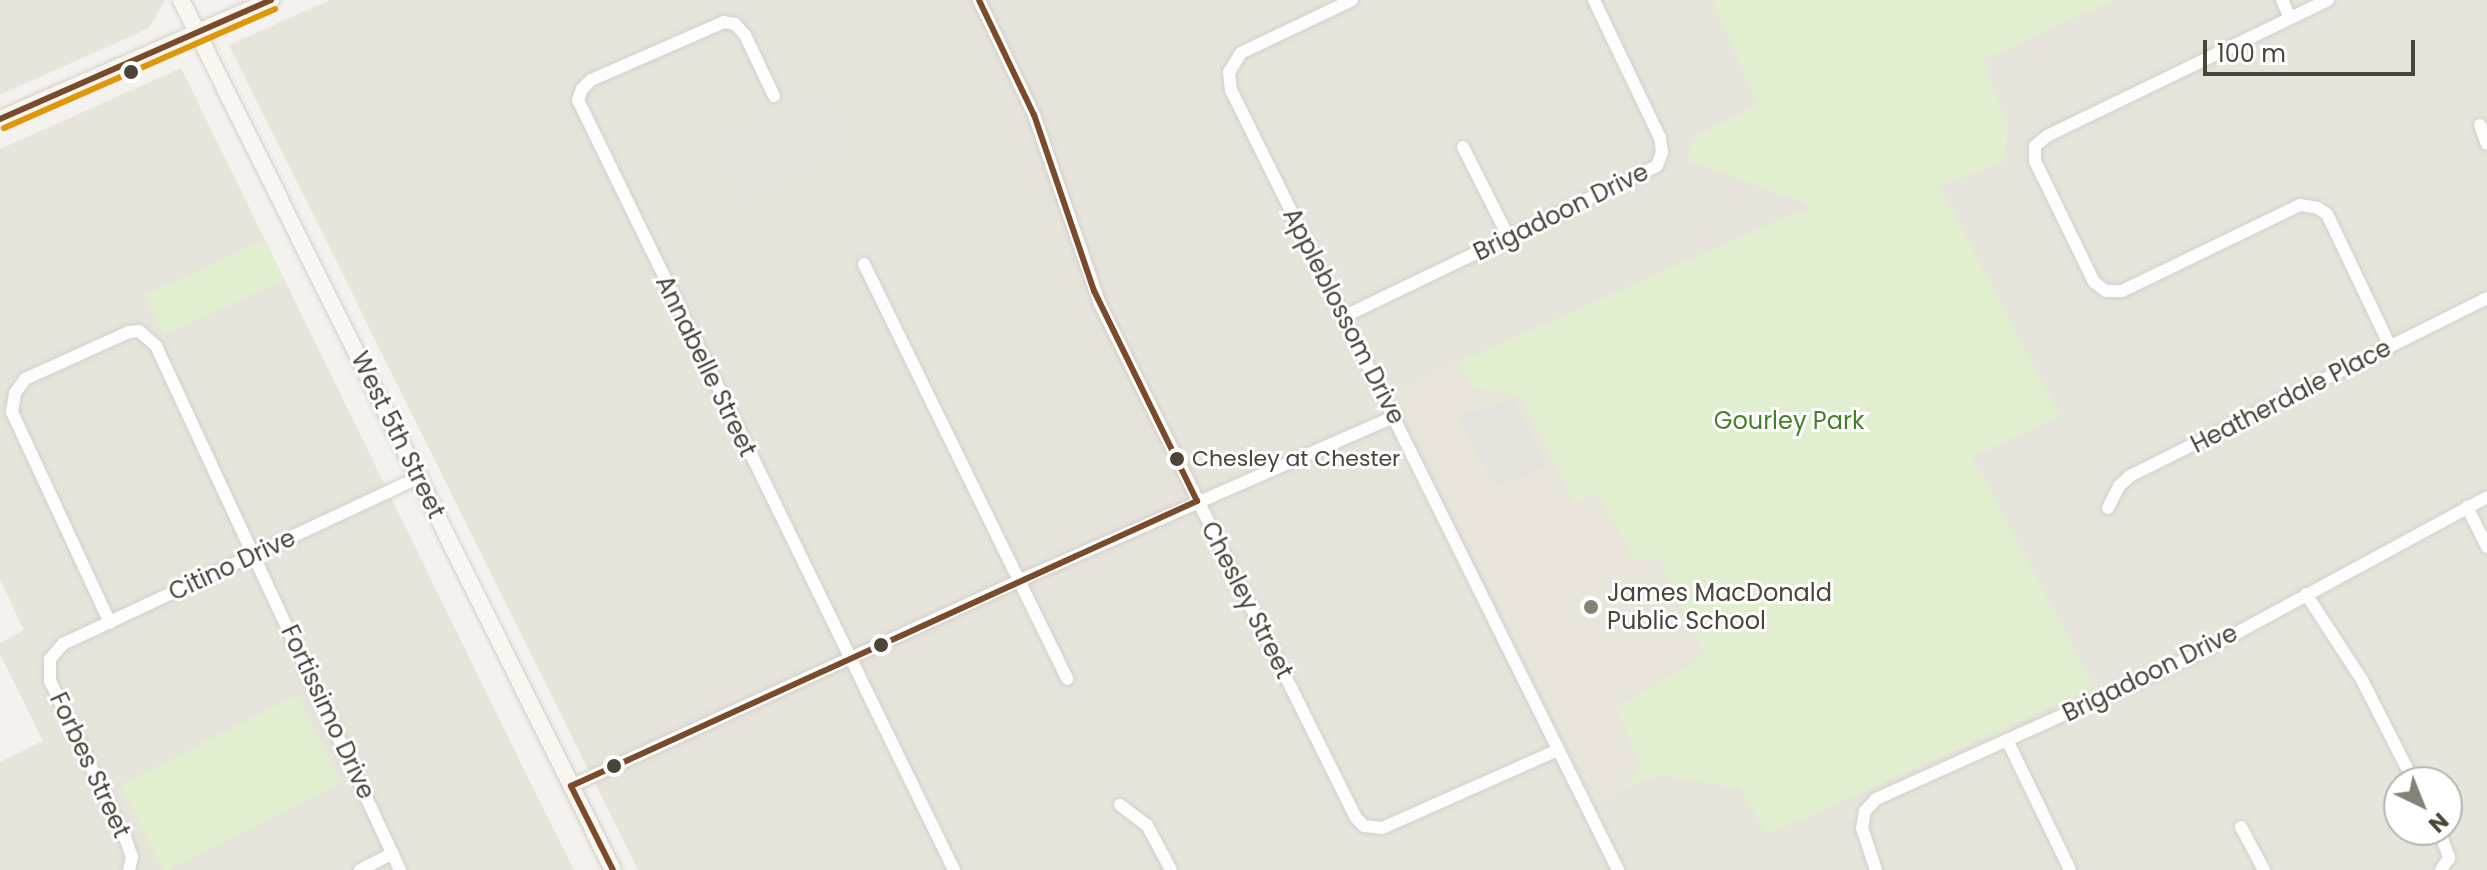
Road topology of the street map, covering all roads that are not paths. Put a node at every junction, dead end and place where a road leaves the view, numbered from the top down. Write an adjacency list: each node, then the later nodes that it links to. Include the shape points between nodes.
1 (181, 0): 9 (street, West 5th Street)
2 (271, 0): 9 (street)
3 (979, 0): 23 (street, Chesley Street, via 1034,115 1094,291)
4 (1352, 0): 18 (street, Appleblossom Drive, via 1241,53 1229,81)
5 (1594, 0): 15 (street, Brigadoon Drive, via 1660,138 1661,160)
6 (2282, 0): 8 (street)
7 (2328, 0): 8 (street)
8 (2290, 18): 19 (street, via 2047,136 2035,146 2035,161 2094,282 2106,291 2122,291 2300,205 2318,208 2327,214)
9 (198, 33): 11 (street); 21 (street, West 5th Street)
10 (774, 96): 31 (street, Annabelle Street, via 745,35 735,24 724,22 591,80 578,100)
11 (0, 119)
12 (2480, 125): 13 (street)
13 (2487, 144)
14 (1463, 147): 15 (street)
15 (1509, 238): 18 (street, Brigadoon Drive)
16 (864, 264): 28 (street)
17 (2487, 298): 19 (street, Heatherdale Place)
18 (1343, 317): 20 (street, Appleblossom Drive)
19 (2390, 346): 25 (street, Heatherdale Place, via 2130,476)
20 (1394, 417): 23 (street); 35 (street, Appleblossom Drive)
21 (419, 477): 27 (street, Citino Drive); 37 (street, West 5th Street)
22 (2487, 497): 24 (street, Brigadoon Drive)
23 (1197, 501): 28 (street); 35 (street, Chesley Street, via 1364,826 1382,828)
24 (2467, 507): 26 (street); 29 (street, Brigadoon Drive)
25 (2108, 508)
26 (2487, 547)
27 (253, 556): 30 (street, Citino Drive); 30 (street, Fortissimo Drive, via 147,336 129,332 25,379 15,393 12,412); 41 (street, Fortissimo Drive)
28 (1018, 581): 31 (street); 33 (street)
29 (2306, 594): 34 (street, Brigadoon Drive, via 2198,654); 36 (street, via 2362,680)
30 (110, 623): 32 (street, Citino Drive, via 63,644)
31 (848, 658): 37 (street); 46 (street, Annabelle Street)
32 (50, 659): 42 (street, Forbes Street, via 50,681 126,840 132,857)
33 (1067, 679)
34 (2007, 740): 49 (street, Brigadoon Drive, via 1870,804 1862,828); 50 (street)
35 (1558, 750): 48 (street, Appleblossom Drive)
36 (2406, 766)
37 (571, 786): 45 (street, West 5th Street)
38 (1120, 805): 47 (street, via 1147,825)
39 (2241, 827): 51 (street)
40 (2445, 846): 52 (street, via 2449,858)
41 (393, 853): 43 (street); 44 (street, Fortissimo Drive)
42 (129, 870)
43 (360, 870)
44 (400, 870)
45 (613, 870)
46 (954, 870)
47 (1171, 870)
48 (1618, 870)
49 (1876, 870)
50 (2070, 870)
51 (2264, 870)
52 (2441, 870)

